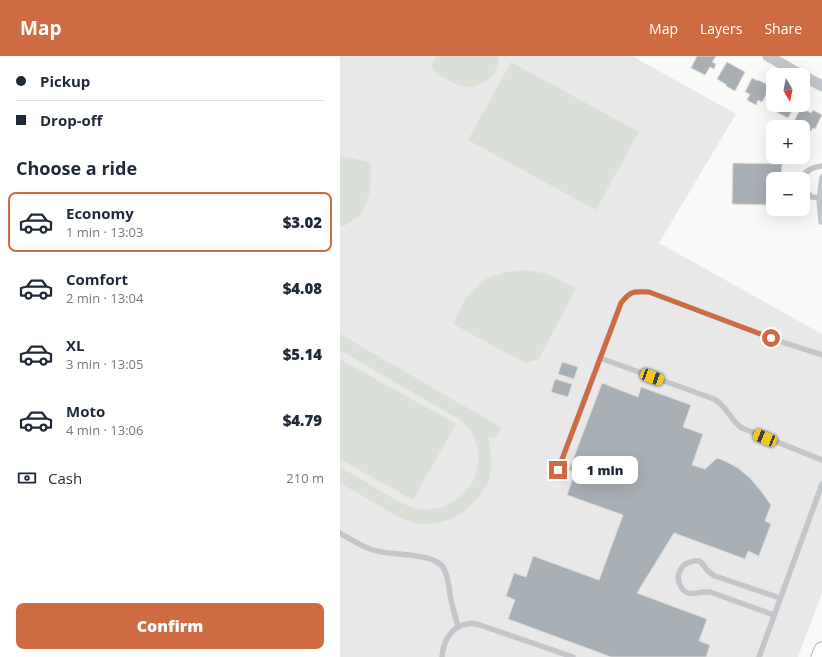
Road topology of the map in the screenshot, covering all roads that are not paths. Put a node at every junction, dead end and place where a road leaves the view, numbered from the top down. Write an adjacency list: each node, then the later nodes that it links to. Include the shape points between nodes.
1 (768, 56): 2 (street)
2 (789, 68)
3 (810, 79): 4 (street)
4 (822, 86)
5 (822, 166): 6 (lane)
6 (805, 172)
7 (822, 177): 9 (lane)
8 (810, 195): 9 (lane)
9 (821, 199): 10 (lane)
10 (821, 222)
11 (822, 354): 12 (lane, via 785,343 649,292 639,292 631,293 621,303)
12 (600, 358): 13 (lane, via 714,399 720,402 742,428); 14 (lane)
13 (822, 460)
14 (558, 470)
15 (822, 484): 17 (lane)
16 (340, 533): 19 (lane, via 372,550 418,556 442,566 446,573)
17 (780, 598): 18 (lane); 18 (lane, via 715,576 701,562 684,564 678,574 680,585 688,593 710,592)
18 (774, 616): 23 (lane)
19 (458, 627): 21 (lane, via 446,639); 22 (lane, via 480,624)
20 (822, 650): 24 (street)
21 (442, 657)
22 (573, 657)
23 (759, 657)
24 (819, 657)

